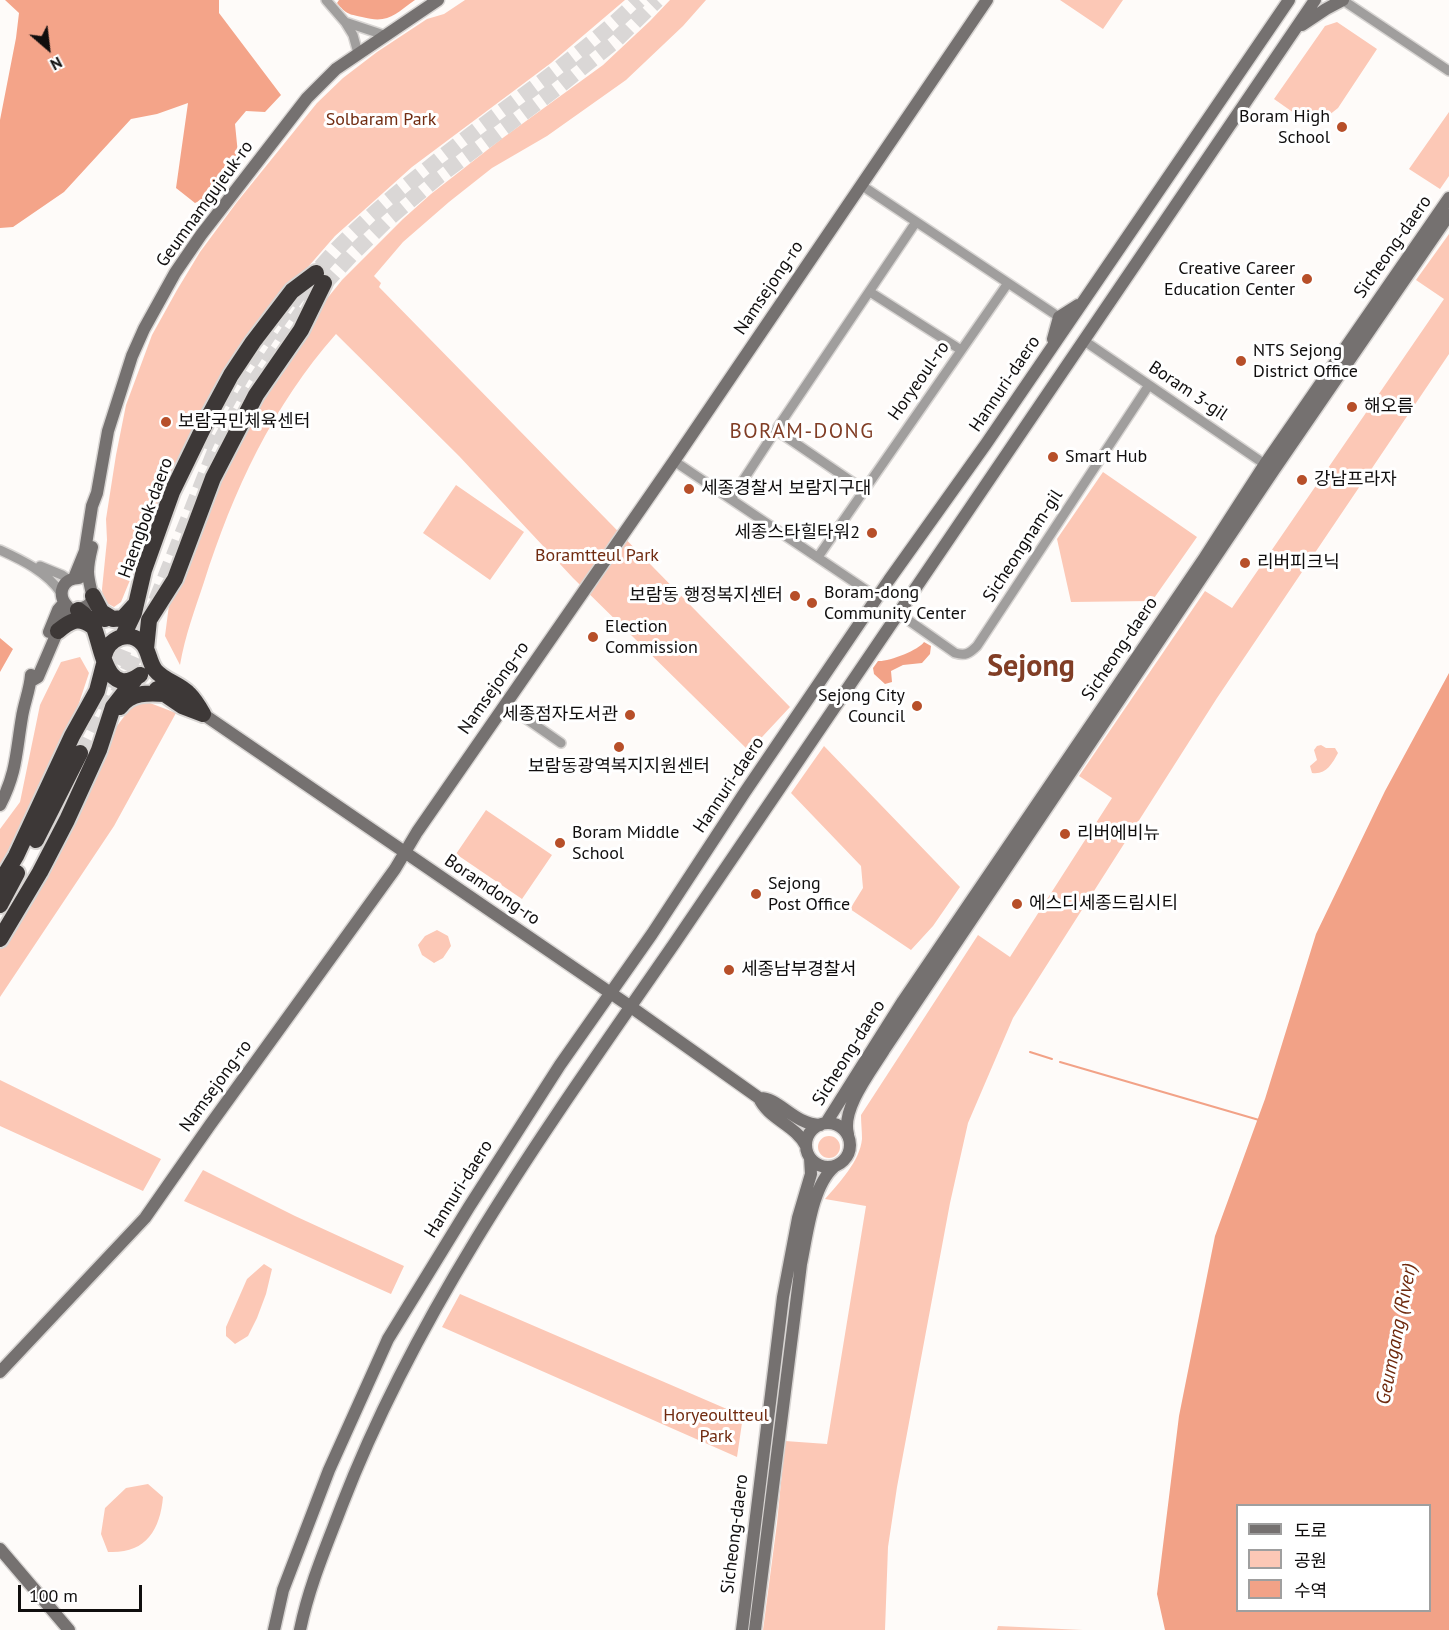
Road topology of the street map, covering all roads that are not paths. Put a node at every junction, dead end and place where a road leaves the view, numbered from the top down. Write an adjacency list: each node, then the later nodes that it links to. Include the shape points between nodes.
1 (326, 0): 9 (street)
2 (438, 0): 11 (street, Geumnamgujeuk-ro)
3 (987, 0): 16 (street, Namsejong-ro)
4 (1282, 0): 8 (street)
5 (1289, 0): 8 (street, Hannuri-daero)
6 (1315, 0): 10 (street)
7 (1344, 0): 10 (street); 13 (street)
8 (1276, 20): 22 (street, Hannuri-daero)
9 (345, 22): 11 (street); 12 (street)
10 (1291, 33): 24 (street)
11 (384, 36): 12 (street, Geumnamgujeuk-ro)
12 (358, 54): 32 (street, Geumnamgujeuk-ro, via 336,69 307,98 175,273 132,356 108,431)
13 (1437, 65): 14 (street); 15 (street)
14 (1449, 71)
15 (1449, 76)
16 (861, 185): 19 (street); 29 (street, Namsejong-ro)
17 (1449, 198): 30 (street, Sicheong-daero)
18 (1449, 215): 30 (street, Sicheong-daero)
19 (916, 222): 20 (street); 21 (street)
20 (1008, 283): 23 (street); 25 (street, Horyeoul-ro)
21 (870, 292): 25 (street); 28 (street)
22 (1086, 298): 23 (street); 26 (street, Hannuri-daero)
23 (1059, 317): 26 (street)
24 (1083, 340): 27 (street, Boram 3-gil); 45 (street)
25 (961, 350): 31 (street, Horyeoul-ro)
26 (1049, 352): 40 (street, Hannuri-daero)
27 (1149, 385): 30 (street, Boram 3-gil); 45 (street, Sicheongnam-gil, via 971,653 955,653)
28 (776, 430): 31 (street); 33 (street)
29 (674, 461): 33 (street); 54 (street, Namsejong-ro)
30 (1270, 467): 68 (street, Sicheong-daero, via 1205,557); 69 (street, Sicheong-daero, via 884,1050 846,1118)
31 (864, 490): 35 (street, Horyeoul-ro)
32 (97, 493): 38 (street, Geumnamgujeuk-ro, via 84,551); 44 (street, Geumnamgujeuk-ro, via 101,502 88,572)
33 (731, 499): 35 (street)
34 (0, 550): 36 (street)
35 (818, 557): 41 (street)
36 (23, 561): 38 (street); 43 (street, via 54,582)
37 (144, 570): 39 (highway, via 148,580 157,586); 39 (highway, Haengbok-daero, via 172,492 231,375 292,291 320,278 301,330 256,395 213,478); 42 (highway, Haengbok-daero)
38 (71, 579): 43 (street, Geumnamgujeuk-ro, via 65,584); 44 (street, via 84,579)
39 (175, 579): 49 (highway, Haengbok-daero, via 149,620); 53 (highway, via 158,612 154,631)
40 (889, 580): 41 (street, via 880,589); 46 (street, Hannuri-daero)
41 (869, 592): 46 (street)
42 (138, 597): 44 (highway, via 123,618 113,619); 48 (highway, Haengbok-daero)
43 (68, 602): 44 (highway, via 85,614); 47 (street, via 70,611); 52 (street, via 58,610)
44 (94, 605): 47 (highway, via 85,621 68,622); 48 (highway); 50 (highway)
45 (898, 613): 66 (street)
46 (867, 615): 65 (street, Hannuri-daero)
47 (58, 632): 52 (street, via 38,678)
48 (123, 636): 49 (highway, via 136,639); 50 (highway, via 110,643)
49 (147, 652): 51 (highway, via 146,669); 53 (highway)
50 (104, 660): 51 (highway, via 113,676 120,680); 56 (highway, via 97,692)
51 (135, 679): 53 (highway); 58 (highway, via 113,707)
52 (31, 681): 59 (street, via 17,762)
53 (169, 688): 55 (highway, via 189,694); 58 (highway, via 124,701)
54 (505, 704): 57 (street); 60 (street, Namsejong-ro)
55 (203, 714): 60 (street, Boramdong-ro)
56 (72, 736): 58 (highway, via 87,733 95,739); 61 (highway)
57 (561, 743)
58 (92, 752): 62 (highway); 63 (highway); 64 (highway, via 40,872)
59 (0, 804)
60 (405, 851): 65 (street, Boramdong-ro); 73 (street, Namsejong-ro, via 396,869 145,1218)
61 (0, 883)
62 (0, 905)
63 (0, 928)
64 (0, 939)
65 (611, 993): 66 (street, Boramdong-ro); 76 (street, Hannuri-daero, via 560,1065 388,1339 329,1470 283,1590)
66 (631, 1007): 67 (street, Boramdong-ro); 77 (street, via 582,1075 487,1223 410,1352 355,1471 307,1596)
67 (759, 1098): 68 (street, via 767,1097 795,1118); 70 (street, via 762,1106 802,1137)
68 (823, 1124): 69 (street, via 839,1126); 70 (street, via 810,1133)
69 (848, 1134): 72 (street, via 849,1154)
70 (806, 1146): 71 (street)
71 (810, 1158): 72 (street, via 821,1166); 78 (street, Sicheong-daero, via 811,1174 783,1297)
72 (834, 1167): 79 (street, Sicheong-daero, via 824,1178 811,1214 795,1299)
73 (0, 1372)
74 (0, 1549): 75 (street)
75 (69, 1630)
76 (274, 1630)
77 (300, 1630)
78 (742, 1630)
79 (755, 1630)

